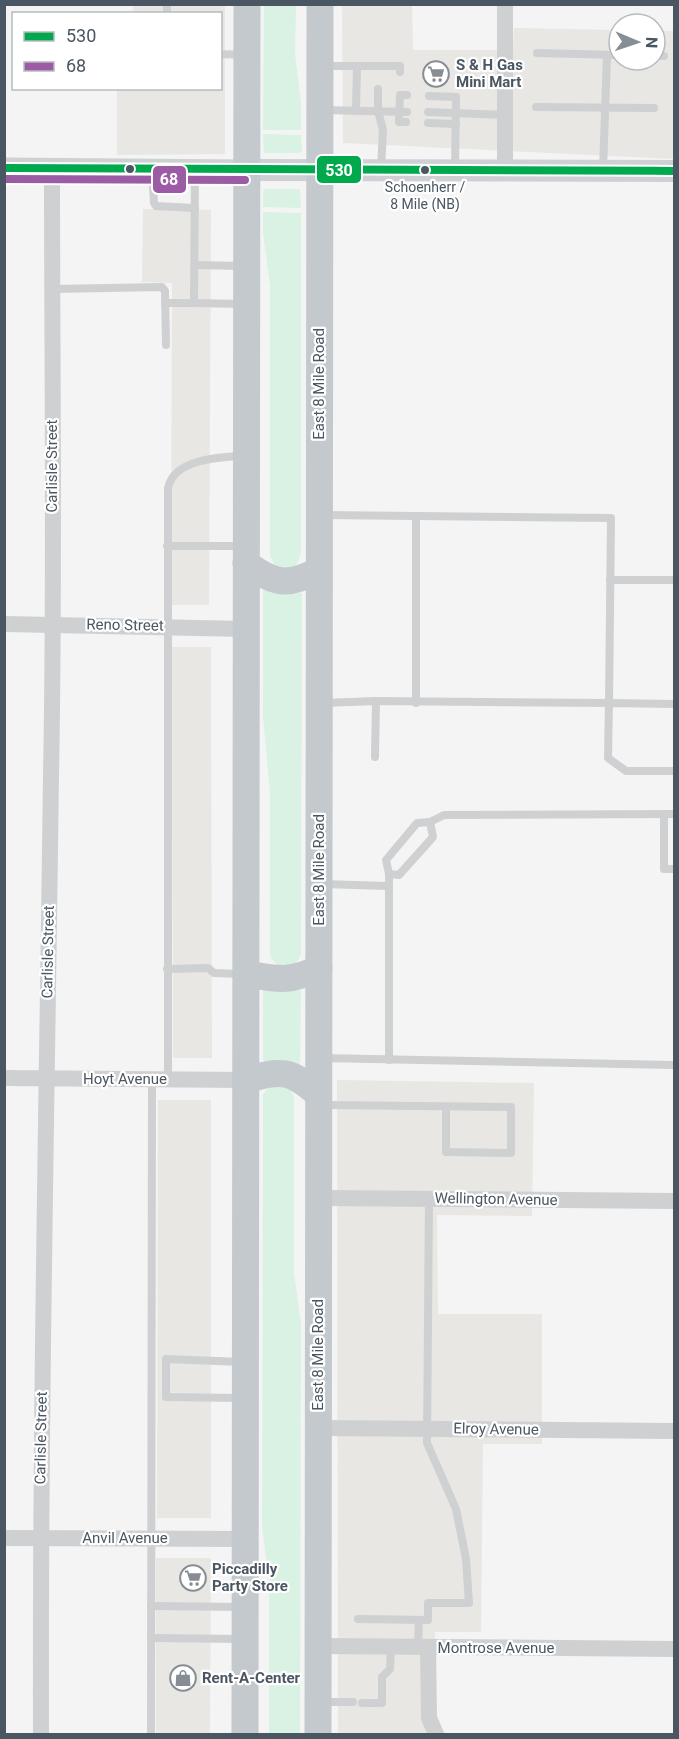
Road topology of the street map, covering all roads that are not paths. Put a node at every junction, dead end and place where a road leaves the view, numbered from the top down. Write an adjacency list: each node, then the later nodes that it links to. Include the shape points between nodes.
1 (246, 4): 5 (highway)
2 (320, 4): 7 (highway, East 8 Mile Road)
3 (505, 4): 22 (street)
4 (537, 53): 6 (lane)
5 (233, 54): 31 (highway)
6 (607, 55): 14 (lane)
7 (320, 66): 8 (lane); 16 (highway, East 8 Mile Road)
8 (357, 66): 9 (lane, via 400,66); 17 (lane)
9 (400, 72)
10 (378, 89): 18 (lane)
11 (402, 93): 19 (lane)
12 (429, 96): 21 (lane, via 456,97)
13 (536, 107): 14 (lane)
14 (605, 108): 15 (lane); 35 (lane)
15 (654, 108)
16 (320, 110): 17 (lane); 32 (highway, East 8 Mile Road)
17 (356, 111): 18 (lane)
18 (378, 111): 19 (lane); 28 (lane, via 383,130)
19 (403, 111): 23 (lane, via 399,122)
20 (429, 112): 21 (lane)
21 (456, 113): 22 (lane); 25 (lane)
22 (505, 115): 34 (street)
23 (406, 122)
24 (428, 123): 25 (lane)
25 (456, 124): 33 (lane)
26 (4, 168): 27 (street)
27 (52, 169): 29 (street); 40 (street, Carlisle Street)
28 (381, 169): 32 (main road); 33 (main road)
29 (153, 170): 30 (street); 37 (lane, via 156,206)
30 (195, 170): 31 (street); 37 (lane)
31 (245, 170): 32 (main road); 39 (highway)
32 (320, 170): 46 (highway, East 8 Mile Road)
33 (455, 170): 34 (main road)
34 (505, 170): 35 (main road)
35 (603, 170): 36 (main road)
36 (675, 171)
37 (195, 208): 38 (lane)
38 (195, 265): 39 (lane); 42 (lane)
39 (245, 266): 43 (highway)
40 (52, 289): 41 (lane, via 159,286 165,291); 54 (street, Carlisle Street)
41 (165, 303): 42 (lane); 44 (lane)
42 (194, 303): 43 (lane)
43 (246, 304): 45 (highway)
44 (166, 345)
45 (246, 456): 48 (lane, via 208,458 172,475 168,488); 49 (highway)
46 (319, 515): 47 (lane); 50 (highway, East 8 Mile Road)
47 (416, 516): 51 (lane, via 611,518); 59 (lane)
48 (167, 546): 49 (lane); 55 (lane)
49 (246, 555): 50 (highway, via 260,574 281,581 297,580); 56 (highway)
50 (319, 570): 58 (highway, East 8 Mile Road)
51 (610, 580): 52 (lane); 60 (lane)
52 (675, 580)
53 (4, 624): 54 (street, Reno Street)
54 (52, 624): 55 (street, Reno Street); 78 (street, Carlisle Street)
55 (166, 626): 56 (street, Reno Street); 72 (lane)
56 (246, 629): 73 (highway)
57 (376, 701): 58 (lane); 59 (lane); 62 (lane)
58 (319, 703): 69 (highway, East 8 Mile Road)
59 (416, 703): 60 (lane)
60 (609, 703): 61 (lane); 63 (lane, via 608,758 626,771)
61 (675, 704)
62 (375, 757)
63 (675, 771)
64 (664, 814): 65 (lane); 66 (lane, via 444,815); 67 (lane, via 664,869)
65 (675, 814)
66 (430, 822): 68 (lane, via 433,837 399,874); 68 (lane, via 417,823 398,844 386,860)
67 (675, 869)
68 (389, 874): 70 (lane)
69 (319, 884): 70 (lane); 71 (highway, East 8 Mile Road)
70 (388, 886): 75 (lane)
71 (319, 968): 73 (highway, via 288,980); 74 (highway, East 8 Mile Road)
72 (167, 969): 73 (lane, via 208,968 214,973); 79 (lane)
73 (246, 974): 80 (highway)
74 (319, 1058): 75 (lane); 81 (highway, East 8 Mile Road)
75 (389, 1059): 76 (lane)
76 (675, 1065)
77 (4, 1078): 78 (street, Hoyt Avenue)
78 (45, 1078): 79 (street, Hoyt Avenue); 92 (street, Carlisle Street)
79 (160, 1079): 80 (street, Hoyt Avenue); 93 (lane)
80 (245, 1080): 81 (highway, via 285,1073 303,1081); 86 (highway)
81 (319, 1100): 82 (lane); 83 (highway, East 8 Mile Road)
82 (446, 1107): 82 (lane, via 511,1107 511,1153 446,1152)
83 (318, 1198): 84 (street, Wellington Avenue); 88 (highway, East 8 Mile Road)
84 (429, 1198): 85 (street, Wellington Avenue); 89 (lane)
85 (675, 1201)
86 (245, 1362): 87 (highway); 87 (lane, via 166,1359 166,1397)
87 (245, 1398): 94 (highway)
88 (318, 1428): 89 (street, Elroy Avenue); 101 (highway, East 8 Mile Road)
89 (427, 1429): 90 (street, Elroy Avenue); 98 (lane, via 427,1443 456,1509 466,1558 469,1603 428,1603 428,1620)
90 (675, 1431)
91 (4, 1538): 92 (street, Anvil Avenue)
92 (40, 1538): 93 (street, Anvil Avenue); 106 (street, Carlisle Street)
93 (152, 1538): 94 (street, Anvil Avenue); 95 (lane)
94 (245, 1539): 96 (highway)
95 (152, 1606): 96 (lane); 99 (lane)
96 (245, 1606): 100 (highway)
97 (358, 1619): 98 (lane)
98 (419, 1620): 103 (lane)
99 (151, 1638): 100 (lane); 107 (lane)
100 (245, 1639): 108 (highway)
101 (318, 1646): 102 (street, Montrose Avenue); 105 (highway, East 8 Mile Road)
102 (391, 1647): 103 (street, Montrose Avenue); 105 (lane, via 390,1669 382,1677 381,1703)
103 (423, 1647): 104 (street, Montrose Avenue); 110 (street, via 429,1718)
104 (675, 1649)
105 (318, 1702): 109 (highway, East 8 Mile Road)
106 (40, 1734)
107 (151, 1734)
108 (245, 1734)
109 (318, 1734)
110 (436, 1734)

